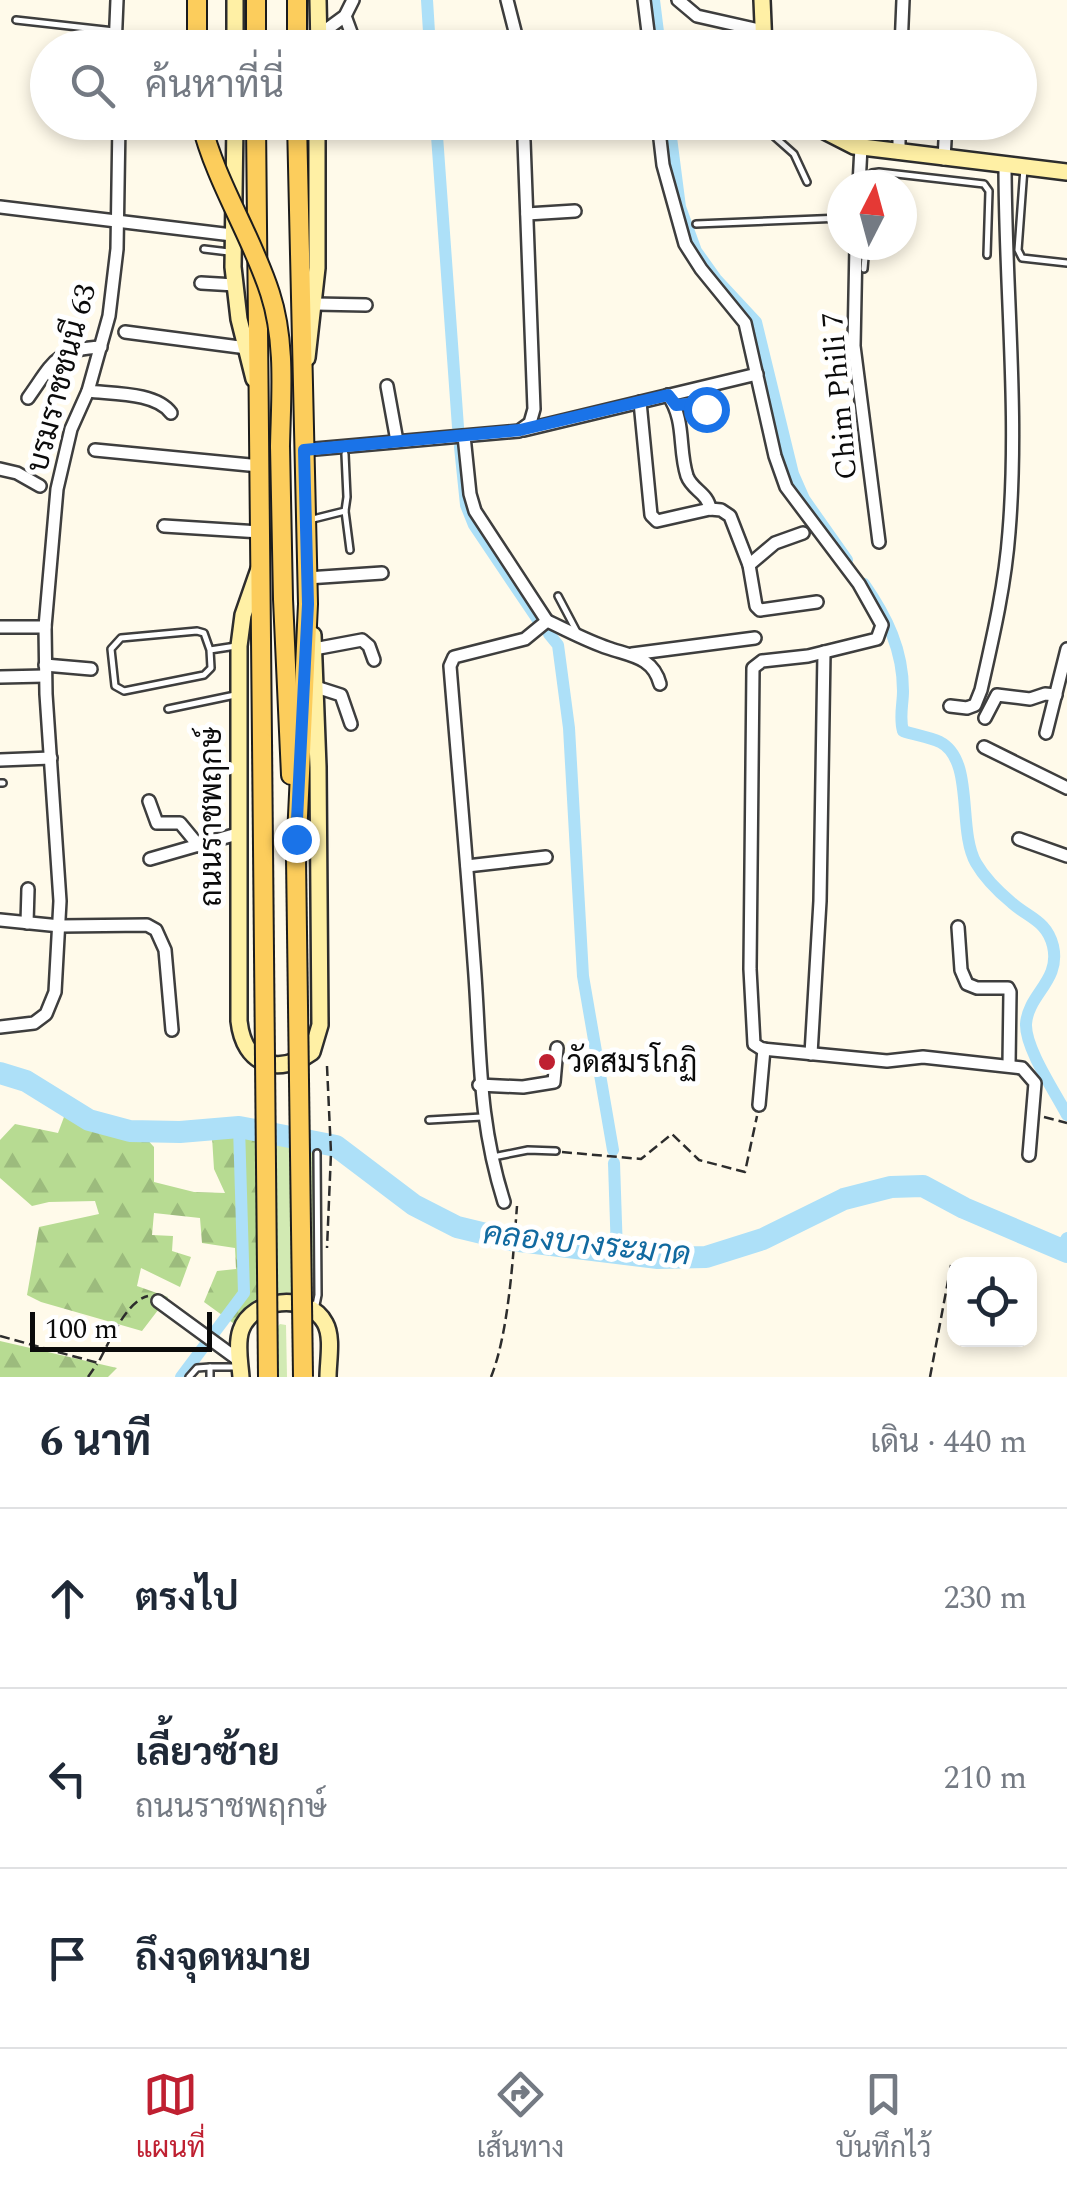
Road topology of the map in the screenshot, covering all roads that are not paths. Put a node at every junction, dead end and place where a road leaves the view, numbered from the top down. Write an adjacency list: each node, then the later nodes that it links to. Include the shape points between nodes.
1 (117, 0): 16 (street)
2 (197, 0): 17 (main road)
3 (235, 0): 18 (main road)
4 (256, 0): 19 (main road)
5 (297, 0): 20 (main road)
6 (318, 0): 21 (main road)
7 (352, 0): 13 (street)
8 (507, 0): 24 (street)
9 (644, 0): 25 (street)
10 (678, 0): 26 (street, via 697,16)
11 (762, 0): 27 (main road)
12 (903, 0): 28 (street)
13 (345, 16): 22 (street); 23 (street)
14 (16, 20): 15 (lane)
15 (105, 30)
16 (114, 30)
17 (196, 30)
18 (236, 30)
19 (256, 30)
20 (297, 30)
21 (319, 30)
22 (330, 30)
23 (350, 30)
24 (515, 30)
25 (648, 30)
26 (738, 30)
27 (764, 30)
28 (902, 30)
29 (119, 140): 56 (street, บรมราชชนนี 63)
30 (205, 140): 139 (main road, bridge, via 279,328)
31 (235, 140): 58 (main road)
32 (256, 140): 79 (main road, ถนนราชพฤกษ์)
33 (297, 140): 74 (main road, ถนนราชพฤกษ์)
34 (318, 140): 68 (main road)
35 (661, 140): 73 (street, via 685,244 745,322)
36 (778, 140): 50 (lane)
37 (841, 140): 41 (main road)
38 (899, 140): 42 (street)
39 (945, 140): 43 (street)
40 (524, 141): 54 (street)
41 (861, 148): 42 (main road); 47 (street)
42 (899, 153): 43 (main road)
43 (944, 159): 44 (main road)
44 (988, 164): 45 (main road); 51 (lane)
45 (1005, 165): 46 (main road); 126 (street, via 1012,421 1006,566 981,690 975,704)
46 (1024, 167): 48 (main road); 64 (lane, via 1018,250 1022,258)
47 (860, 170)
48 (1067, 172)
49 (917, 176): 51 (lane)
50 (808, 182)
51 (984, 184): 61 (lane, via 990,191)
52 (0, 207): 56 (street)
53 (575, 211): 54 (street)
54 (528, 214): 83 (street, via 534,409)
55 (827, 219): 57 (lane)
56 (117, 221): 58 (street); 71 (street, บรมราชชนนี 63)
57 (696, 224)
58 (232, 234): 60 (main road)
59 (204, 250): 60 (lane)
60 (232, 252): 67 (main road)
61 (988, 255)
62 (856, 260): 98 (street, Chim Phili 7, via 854,346)
63 (865, 260): 65 (lane)
64 (1067, 264)
65 (864, 269)
66 (202, 282): 67 (street)
67 (235, 285): 72 (main road)
68 (315, 304): 69 (street); 74 (main road)
69 (366, 305)
70 (125, 332): 72 (street)
71 (101, 347): 76 (street, บรมราชชนนี 63); 77 (street, via 71,348 59,356)
72 (247, 348): 79 (main road)
73 (757, 374): 78 (street); 116 (street, via 786,487 860,584 882,625 877,638)
74 (304, 376): 87 (main road, ถนนราชพฤกษ์)
75 (388, 386): 85 (street)
76 (88, 391): 81 (street, via 155,401); 109 (street, บรมราชชนนี 63, via 57,490)
77 (28, 398)
78 (672, 400): 80 (street); 82 (street, via 702,403); 92 (street, via 688,478)
79 (260, 402): 89 (main road, ถนนราชพฤกษ์)
80 (640, 402): 83 (street); 92 (street, via 651,515 656,521)
81 (171, 413)
82 (707, 416)
83 (520, 430): 84 (street)
84 (464, 436): 85 (street); 107 (street, via 475,511)
85 (397, 441): 87 (street)
86 (95, 450): 89 (street)
87 (304, 450): 94 (main road, ถนนราชพฤกษ์)
88 (344, 454): 93 (lane)
89 (260, 466): 96 (main road, ถนนราชพฤกษ์)
90 (0, 469): 91 (street)
91 (40, 486)
92 (710, 509): 101 (street, via 730,516)
93 (345, 512): 94 (lane); 99 (lane)
94 (306, 520): 103 (main road, ถนนราชพฤกษ์)
95 (164, 526): 96 (street)
96 (260, 532): 100 (main road, ถนนราชพฤกษ์)
97 (803, 533): 101 (street)
98 (879, 542)
99 (350, 550)
100 (260, 565): 112 (main road, ถนนราชพฤกษ์); 170 (main road, ถนนราชพฤกษ์, bridge)
101 (749, 565): 105 (street, via 760,610)
102 (382, 573): 103 (street)
103 (307, 578): 106 (main road, ถนนราชพฤกษ์)
104 (558, 596): 110 (lane)
105 (817, 602)
106 (308, 604): 113 (main road, ถนนราชพฤกษ์); 139 (main road, ถนนราชพฤกษ์)
107 (547, 621): 110 (street); 143 (street, via 525,639 450,660)
108 (0, 627): 109 (street)
109 (45, 627): 120 (street, บรมราชชนนี 63)
110 (578, 635): 117 (street)
111 (754, 638): 117 (street)
112 (239, 646): 115 (lane); 124 (main road, ถนนราชพฤกษ์)
113 (314, 649): 118 (street, via 362,640); 123 (main road, ถนนราชพฤกษ์)
114 (1067, 649): 125 (street)
115 (210, 650): 115 (lane, via 204,675 124,691 115,686 111,650 120,638 197,631)
116 (824, 652): 152 (street, via 752,668 750,969 754,1044); 153 (street)
117 (632, 654): 122 (street, via 656,670)
118 (374, 660)
119 (91, 669): 120 (street)
120 (45, 670): 121 (street); 132 (street, บรมราชชนนี 63)
121 (0, 677)
122 (660, 684)
123 (316, 687): 129 (street, via 341,695); 136 (main road, ถนนราชพฤกษ์, via 320,1025 312,1052 292,1065 260,1060 240,1033)
124 (238, 694): 127 (lane); 136 (main road, ถนนราชพฤกษ์)
125 (1056, 695): 128 (street, via 995,696); 130 (street)
126 (950, 706)
127 (168, 709)
128 (986, 718)
129 (351, 724)
130 (1046, 734)
131 (984, 747): 134 (street)
132 (51, 758): 133 (street); 147 (street, บรมราชชนนี 63)
133 (0, 760)
134 (1067, 788)
135 (148, 801): 138 (street, via 157,823 180,823)
136 (238, 834): 138 (street)
137 (1020, 838): 140 (street)
138 (199, 846): 142 (street)
139 (296, 848): 171 (main road, ถนนราชพฤกษ์, bridge)
140 (1067, 856)
141 (546, 858): 143 (street)
142 (150, 859)
143 (467, 866): 155 (street)
144 (28, 890): 146 (street)
145 (0, 920): 146 (street)
146 (27, 922): 147 (street)
147 (60, 926): 149 (street, บรมราชชนนี 63, via 55,992 46,1014 34,1023); 150 (street, via 156,930 165,950)
148 (958, 927): 154 (street, via 967,984 1009,990)
149 (0, 1027)
150 (172, 1030)
151 (557, 1048): 155 (street, via 554,1082)
152 (764, 1049): 153 (street); 156 (street)
153 (811, 1054): 154 (street)
154 (1008, 1065): 161 (street, via 1022,1068 1035,1083)
155 (479, 1086): 157 (street)
156 (759, 1105)
157 (482, 1116): 158 (lane); 162 (street)
158 (430, 1120)
159 (556, 1152): 162 (lane)
160 (317, 1153): 165 (lane)
161 (1029, 1155)
162 (490, 1158): 163 (street)
163 (504, 1202)
164 (158, 1301): 167 (street)
165 (315, 1312): 167 (main road, via 287,1303 258,1308 241,1331); 172 (main road, via 327,1327)
166 (210, 1368): 167 (lane); 168 (lane, via 196,1368); 169 (lane)
167 (241, 1369)
168 (188, 1377)
169 (210, 1377)
170 (268, 1377)
171 (303, 1377)
172 (328, 1377)

